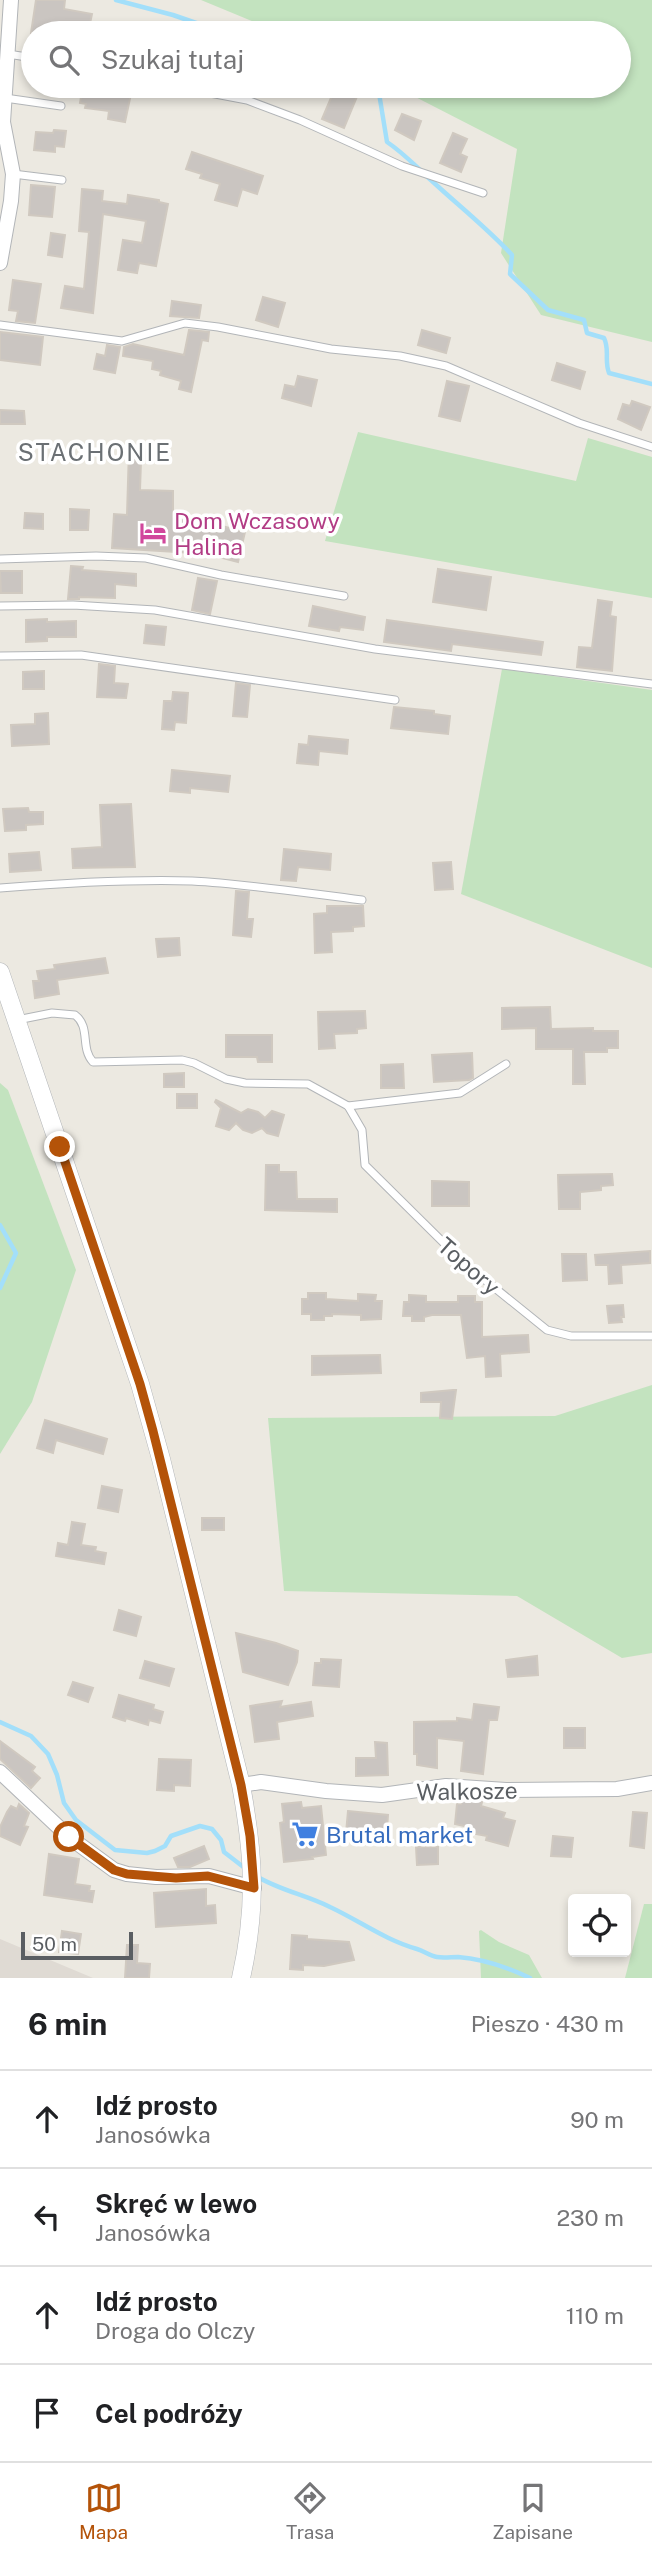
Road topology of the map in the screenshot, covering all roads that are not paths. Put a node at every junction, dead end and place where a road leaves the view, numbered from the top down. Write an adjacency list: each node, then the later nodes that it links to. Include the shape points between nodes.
1 (11, 0): 2 (street)
2 (8, 54): 3 (lane); 4 (street)
3 (21, 56)
4 (5, 98): 6 (lane); 7 (street, via 3,122)
5 (236, 98): 9 (lane, via 300,120 402,166)
6 (61, 106)
7 (13, 174): 8 (lane); 10 (street)
8 (62, 180)
9 (483, 193)
10 (0, 263)
11 (0, 325): 12 (lane, via 122,341 185,323 331,349 400,356 446,366 579,423)
12 (652, 447)
13 (0, 559): 14 (lane, via 146,558)
14 (344, 596)
15 (0, 606): 17 (lane, via 155,610 375,649)
16 (0, 656): 18 (lane, via 81,655)
17 (652, 684)
18 (395, 700)
19 (0, 888): 20 (lane, via 124,880 193,881)
20 (362, 900)
21 (0, 972): 22 (street)
22 (16, 1021): 24 (lane, via 66,1012 83,1024 86,1052 93,1062 183,1060 245,1083 308,1084); 28 (street, via 140,1384)
23 (506, 1064): 24 (lane, via 460,1093)
24 (348, 1106): 25 (lane, Topory, via 362,1130 365,1165 464,1263 547,1330 571,1336)
25 (652, 1336)
26 (0, 1772): 29 (street, via 69,1837 114,1870 156,1877 208,1876)
27 (652, 1783): 28 (street, Walkosze, via 575,1790 446,1786 382,1795 261,1782)
28 (241, 1785): 29 (street)
29 (254, 1888): 30 (street)
30 (241, 1978)

